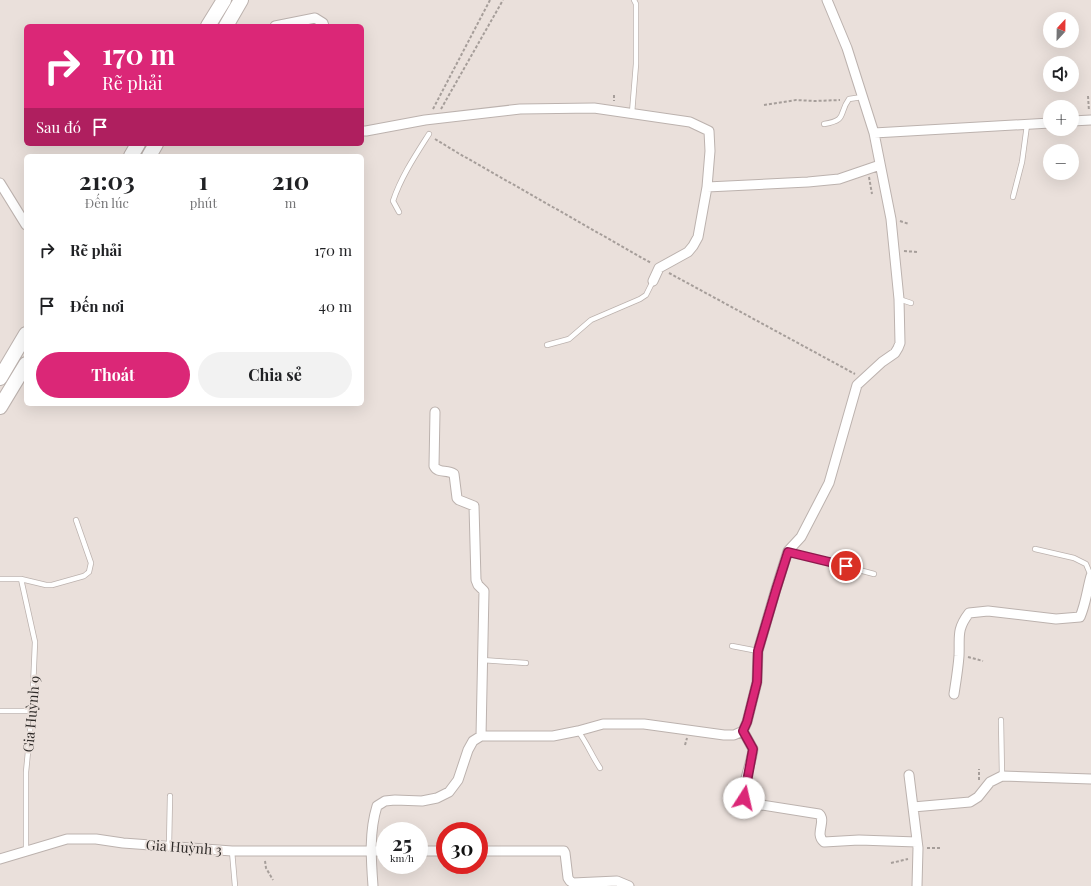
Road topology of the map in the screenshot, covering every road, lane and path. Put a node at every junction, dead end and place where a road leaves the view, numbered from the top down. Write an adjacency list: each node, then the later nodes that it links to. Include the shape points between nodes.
1 (224, 0): 7 (main road)
2 (242, 0): 8 (main road)
3 (490, 0): 16 (path)
4 (503, 0): 16 (path)
5 (634, 0): 15 (lane, via 636,64)
6 (827, 0): 12 (street)
7 (209, 24)
8 (227, 24)
9 (285, 24): 10 (street, via 314,18)
10 (323, 24)
11 (1088, 96): 17 (path)
12 (862, 97): 13 (lane); 23 (street)
13 (849, 99): 14 (path, via 796,100); 19 (lane, via 839,119)
14 (764, 105)
15 (632, 113): 16 (street, via 594,108 520,109); 28 (street, via 690,122 709,131)
16 (430, 120): 22 (street)
17 (1090, 120): 18 (street)
18 (1079, 121)
19 (824, 124)
20 (1043, 124): 21 (street)
21 (1027, 125): 23 (street); 30 (lane, via 1022,162)
22 (364, 132)
23 (874, 133): 25 (street)
24 (429, 134): 31 (lane, via 408,166 397,190 393,201); 35 (path)
25 (880, 165): 26 (street); 33 (street, via 891,219)
26 (868, 169): 28 (street, via 839,178 808,182); 29 (path)
27 (0, 182): 32 (street)
28 (707, 188): 35 (street, via 698,237 693,246)
29 (872, 194)
30 (1013, 197)
31 (399, 212)
32 (24, 222)
33 (894, 251): 34 (path); 36 (street)
34 (917, 252)
35 (656, 274): 39 (lane, via 646,295 640,299 591,320 569,339); 42 (path)
36 (899, 299): 37 (lane); 42 (street, via 898,348)
37 (911, 303)
38 (24, 337): 41 (main road)
39 (547, 345)
40 (24, 367): 43 (main road)
41 (0, 378)
42 (863, 379): 47 (street, via 857,385 829,483 801,537)
43 (0, 407)
44 (435, 412): 55 (street, via 435,470 454,474 457,498 474,506 476,580 484,591)
45 (76, 520): 51 (lane, via 91,563 89,572 84,576 52,585)
46 (1035, 549): 49 (lane, via 1074,558 1086,564)
47 (788, 552): 48 (lane); 53 (street)
48 (874, 574)
49 (1091, 576): 54 (street, via 1080,617 1056,619 988,611 969,613 960,630)
50 (0, 579): 51 (lane)
51 (21, 580): 60 (lane, Gia Huỳnh 9, via 35,642)
52 (732, 646): 53 (lane)
53 (758, 651): 63 (street, via 757,682)
54 (959, 655): 56 (path); 58 (street)
55 (482, 660): 57 (lane); 64 (street)
56 (983, 661)
57 (526, 663)
58 (954, 694)
59 (0, 711): 60 (lane)
60 (32, 711): 74 (lane, Gia Huỳnh 9, via 26,772)
61 (1001, 720): 67 (lane)
62 (578, 731): 63 (street, via 603,724 644,724 734,735); 64 (street, via 553,736); 65 (lane)
63 (743, 731): 71 (street, via 753,749 744,798 749,804 819,814 822,819 820,834 824,842 859,840)
64 (481, 736): 78 (street, via 473,741 458,780 449,792 422,801 385,801 377,806)
65 (600, 768)
66 (909, 775): 70 (street)
67 (1002, 776): 68 (street); 70 (street, via 990,782 978,797 970,802)
68 (1091, 779)
69 (170, 796): 72 (lane)
70 (913, 807): 71 (street)
71 (918, 845): 73 (path); 80 (street)
72 (169, 846): 74 (street, Gia Huỳnh 3, via 67,839); 75 (street, Gia Huỳnh 3)
73 (942, 848)
74 (26, 850): 81 (street, Gia Huỳnh 3)
75 (232, 851): 76 (street, Gia Huỳnh 3); 84 (lane)
76 (265, 851): 78 (street, Gia Huỳnh 3); 83 (path, via 265,863)
77 (488, 851): 86 (street, via 564,851 568,878 573,883 617,881)
78 (370, 852): 79 (street, Gia Huỳnh 3); 85 (street)
79 (376, 852)
80 (918, 857): 82 (path); 87 (street)
81 (0, 859)
82 (891, 862)
83 (273, 880)
84 (235, 886)
85 (373, 886)
86 (629, 886)
87 (917, 886)

